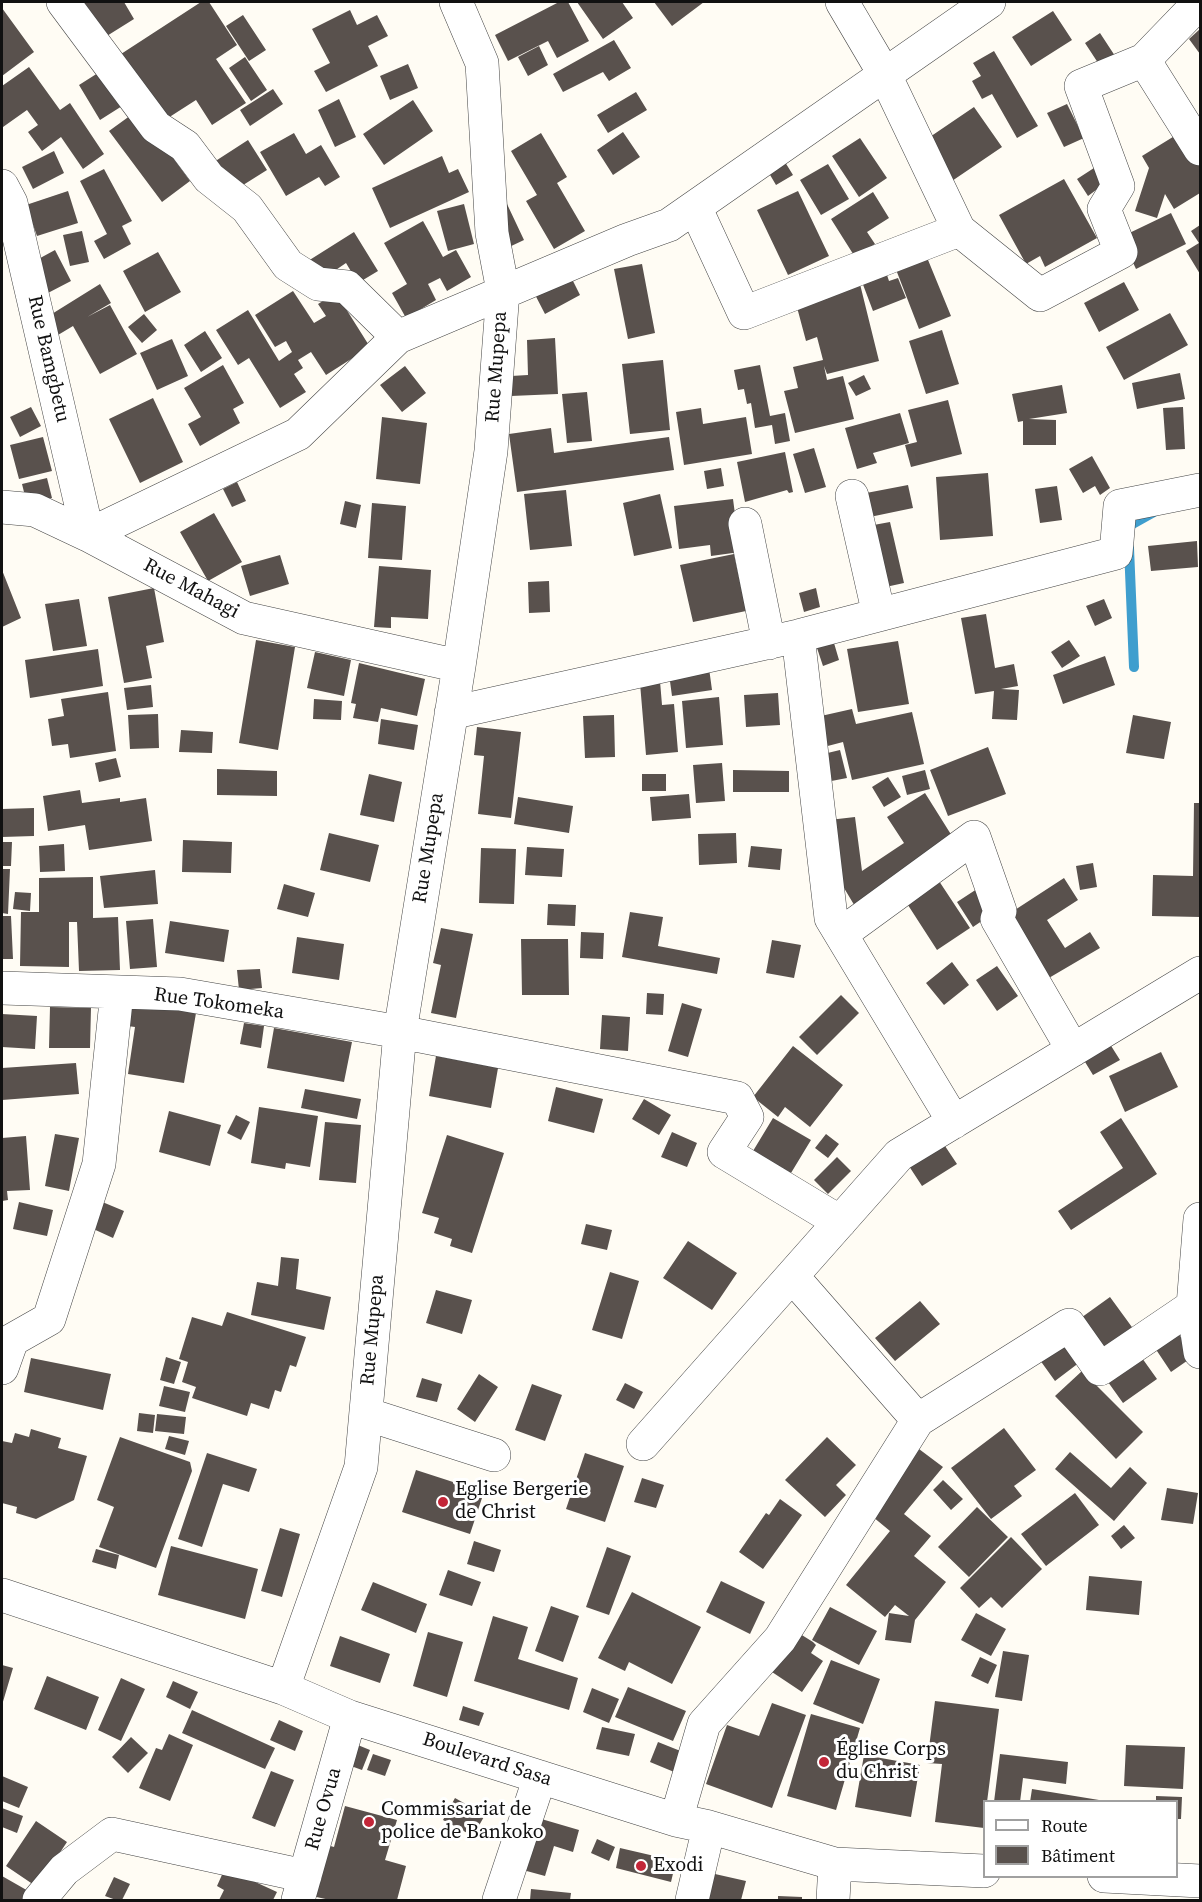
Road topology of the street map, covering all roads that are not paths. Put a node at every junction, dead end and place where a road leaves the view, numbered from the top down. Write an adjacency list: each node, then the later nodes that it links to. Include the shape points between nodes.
1 (63, 2): 13 (street, via 156,127 185,146 209,178 247,208 288,265 318,284 346,287)
2 (456, 2): 12 (street, Rue Mupepa, via 482,63 492,233)
3 (842, 2): 7 (street)
4 (989, 2): 7 (street)
5 (1200, 2): 6 (street)
6 (1144, 60): 8 (street); 11 (street, via 1082,87 1118,186 1104,209 1121,252 1040,295)
7 (885, 75): 10 (street); 11 (street)
8 (1200, 149)
9 (2, 186): 18 (street, Rue Bamgbetu, via 11,203)
10 (695, 207): 11 (street, via 744,313); 12 (street, via 669,225)
11 (959, 230)
12 (503, 291): 13 (street); 21 (street, Rue Mupepa, via 491,451)
13 (399, 337): 18 (street, via 298,434)
14 (1200, 490): 19 (street, via 1120,506 1116,553)
15 (852, 496): 19 (street)
16 (2, 507): 18 (street, Rue Mahagi, via 35,510)
17 (745, 524): 20 (street)
18 (88, 535): 21 (street, Rue Mahagi, via 244,618)
19 (879, 615): 20 (street)
20 (783, 640): 22 (street); 23 (street, via 831,918)
21 (459, 666): 22 (street, Rue Mupepa)
22 (451, 713): 27 (street, Rue Mupepa)
23 (841, 934): 28 (street, via 974,837 1000,911 997,919); 29 (street)
24 (1200, 974): 28 (street)
25 (2, 988): 26 (street, Rue Tokomeka)
26 (117, 992): 27 (street, Rue Tokomeka, via 180,994); 35 (street, via 99,1164 49,1319 12,1340)
27 (400, 1032): 31 (street, Rue Tokomeka, via 737,1098 747,1118 724,1152); 36 (street, Rue Mupepa)
28 (1074, 1050): 29 (street)
29 (954, 1122): 31 (street, via 899,1155)
30 (1200, 1219): 33 (street)
31 (840, 1222): 32 (street)
32 (792, 1276): 37 (street); 38 (street)
33 (1193, 1306): 34 (street); 37 (street, via 1100,1369 1069,1325)
34 (1200, 1352)
35 (2, 1368)
36 (366, 1414): 39 (street); 41 (street, Rue Mupepa, via 361,1467)
37 (918, 1420): 44 (street, via 780,1639 704,1724)
38 (643, 1444)
39 (494, 1455)
40 (2, 1595): 41 (street, Boulevard Sasa)
41 (283, 1688): 42 (street, Boulevard Sasa)
42 (350, 1717): 43 (street, Boulevard Sasa); 50 (street, Rue Ovua)
43 (540, 1777): 44 (street, Boulevard Sasa); 52 (street)
44 (676, 1820): 45 (street, Boulevard Sasa)
45 (709, 1827): 46 (street, Boulevard Sasa); 53 (street)
46 (835, 1864): 47 (street, Boulevard Sasa); 54 (street)
47 (983, 1871)
48 (1142, 1878): 49 (street)
49 (1200, 1881)
50 (301, 1888): 51 (street, via 112,1834 64,1870)
51 (39, 1900)
52 (499, 1900)
53 (692, 1900)
54 (833, 1900)

